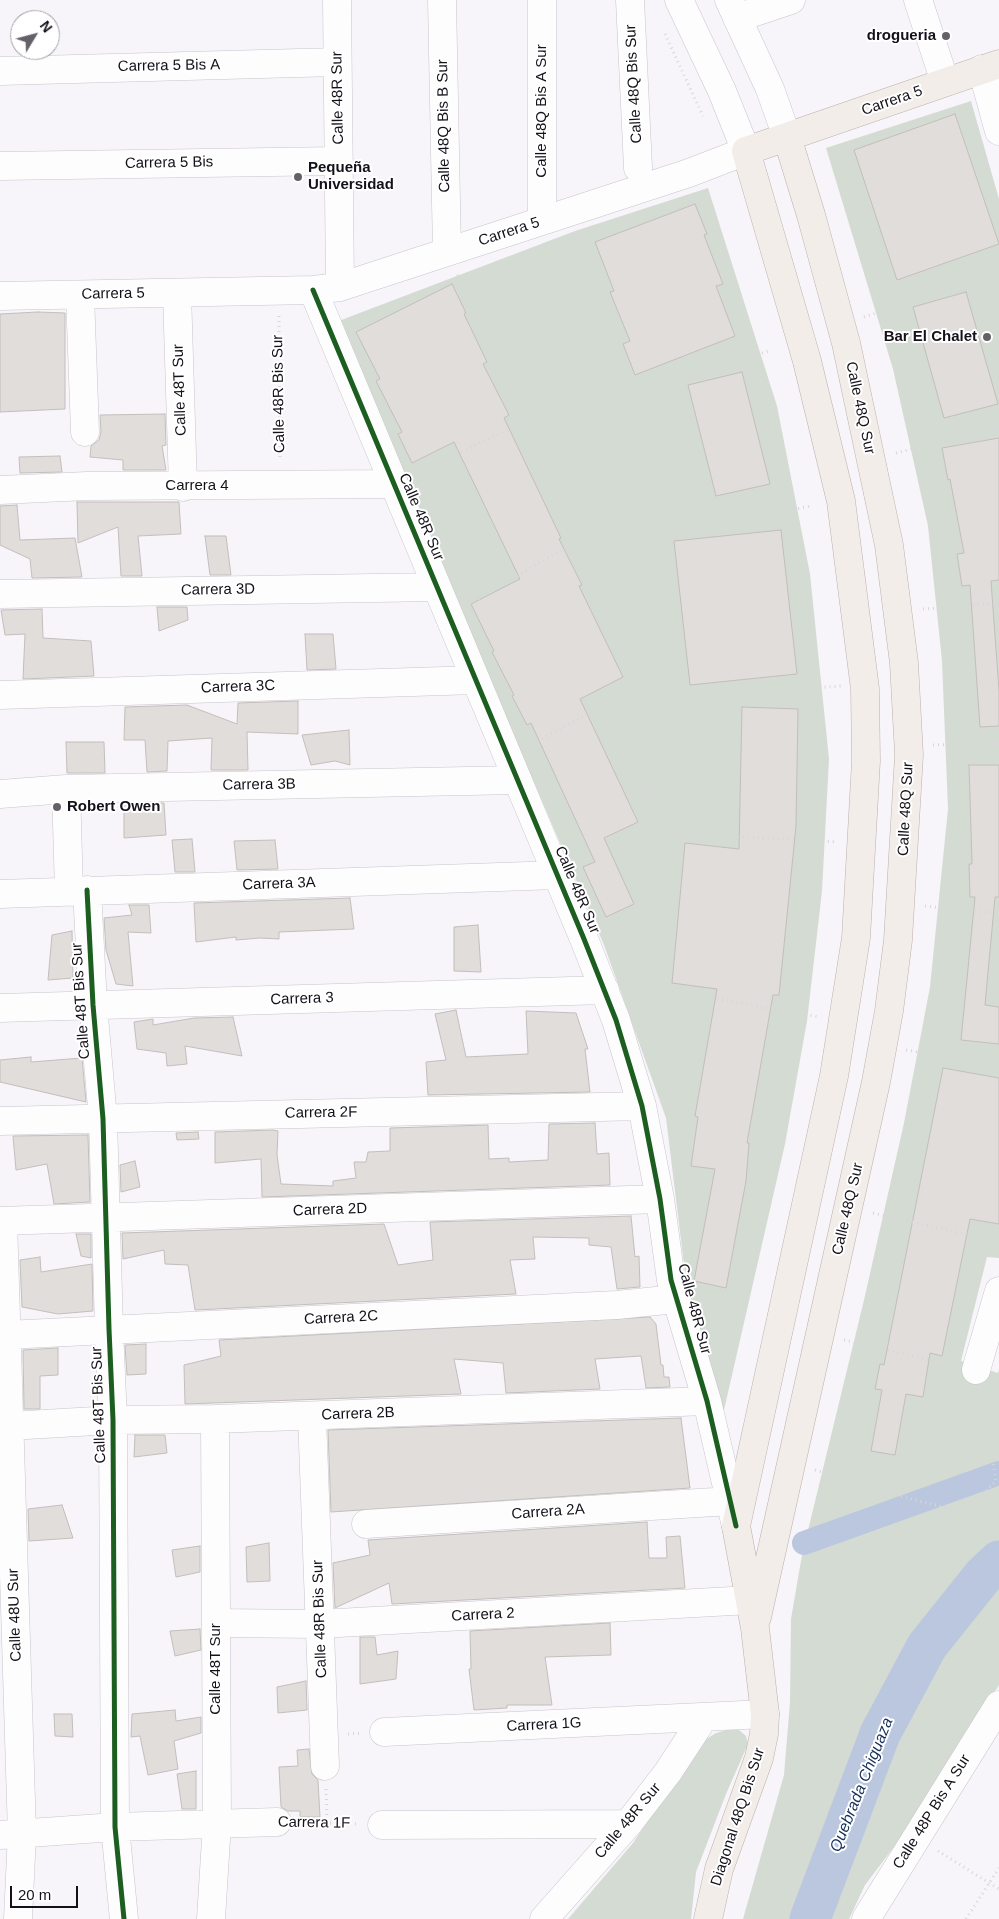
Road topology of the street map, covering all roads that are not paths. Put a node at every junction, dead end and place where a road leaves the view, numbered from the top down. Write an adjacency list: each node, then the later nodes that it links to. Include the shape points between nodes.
1 (337, 0): 9 (street, Calle 48R Sur)
2 (442, 0): 20 (street, Calle 48Q Bis B Sur)
3 (542, 0): 19 (street, Calle 48Q Bis A Sur)
4 (630, 0): 18 (street, Calle 48Q Bis Sur)
5 (679, 0): 15 (street)
6 (791, 0): 8 (street)
7 (918, 0): 12 (street)
8 (733, 9): 14 (street, Calle 48Q Sur, via 770,89)
9 (337, 62): 11 (street, Carrera 5 Bis A); 16 (street, Calle 48R Sur)
10 (991, 66): 12 (main road, Carrera 5); 13 (street)
11 (0, 70)
12 (945, 82): 14 (main road, Carrera 5)
13 (999, 131)
14 (787, 137): 15 (main road, Carrera 5); 64 (main road, Calle 48Q Sur, via 846,343 885,526 904,663 908,755 898,940 889,1011)
15 (746, 151): 19 (street, Carrera 5); 59 (main road, via 807,361 841,501 865,689 866,761 856,938 834,1076)
16 (339, 161): 17 (street, Carrera 5 Bis); 21 (street, Calle 48R Sur)
17 (0, 166)
18 (638, 168)
19 (542, 221): 20 (street, Carrera 5)
20 (453, 266): 21 (street, Carrera 5)
21 (340, 287): 22 (street, Carrera 5)
22 (313, 290): 23 (street, Carrera 5); 27 (street, Calle 48R Sur)
23 (177, 293): 24 (street, Carrera 5); 28 (street, Calle 48T Sur)
24 (80, 295): 25 (street, Carrera 5); 26 (street)
25 (0, 296)
26 (85, 432)
27 (394, 484): 28 (street, Carrera 4); 30 (street, Calle 48R Sur)
28 (182, 486): 29 (street, Carrera 4)
29 (0, 490)
30 (437, 587): 31 (street, Carrera 3D); 32 (street, Calle 48R Sur)
31 (0, 594)
32 (476, 680): 33 (street, Carrera 3C); 34 (street, Calle 48R Sur)
33 (0, 695)
34 (513, 768): 35 (street, Carrera 3B); 37 (street, Calle 48R Sur)
35 (66, 789): 36 (street, Carrera 3B); 38 (street, Calle 48T Bis Sur)
36 (0, 794)
37 (558, 875): 38 (street, Carrera 3A); 40 (street, Calle 48R Sur)
38 (78, 891): 39 (street, Carrera 3A); 41 (street, Calle 48T Bis Sur)
39 (0, 894)
40 (605, 990): 41 (street, Carrera 3); 43 (street, Calle 48R Sur)
41 (93, 1005): 42 (street, Carrera 3); 44 (street, Calle 48T Bis Sur)
42 (0, 1008)
43 (642, 1106): 44 (street, Carrera 2F); 46 (street, Calle 48R Sur)
44 (103, 1119): 45 (street, Carrera 2F); 47 (street, Calle 48T Bis Sur)
45 (0, 1121)
46 (660, 1199): 47 (street, Carrera 2D); 50 (street, Calle 48R Sur)
47 (107, 1217): 48 (street, Carrera 2D); 51 (street, Calle 48T Bis Sur)
48 (1, 1221): 52 (street, Calle 48U Sur)
49 (999, 1291): 53 (street)
50 (676, 1300): 51 (street, Carrera 2C); 54 (street, Calle 48R Sur)
51 (109, 1329): 52 (street, Carrera 2C); 57 (street, Calle 48T Bis Sur)
52 (6, 1335): 58 (street, Calle 48U Sur)
53 (976, 1370)
54 (707, 1401): 55 (street, Carrera 2B); 59 (street, Calle 48R Sur)
55 (312, 1416): 56 (street, Carrera 2B); 63 (street, Calle 48R Bis Sur)
56 (215, 1419): 57 (street, Carrera 2B); 62 (street, Calle 48T Sur)
57 (113, 1420): 58 (street, Carrera 2B); 76 (street, Calle 48T Bis Sur)
58 (9, 1426): 65 (street, Calle 48U Sur)
59 (733, 1514): 60 (street, Carrera 2A); 61 (main road, Calle 48R Sur)
60 (366, 1524)
61 (750, 1600): 63 (street, Carrera 2); 64 (main road, Calle 48R Sur)
62 (216, 1623): 63 (street, Carrera 2); 73 (street, Calle 48T Sur)
63 (320, 1624): 71 (street, Calle 48R Bis Sur)
64 (755, 1628): 67 (main road, Calle 48R Sur)
65 (8, 1630): 69 (street, Calle 48U Sur)
66 (999, 1705): 83 (street, Calle 48P Bis A Sur)
67 (765, 1714): 68 (street, Carrera 1G); 82 (main road, Diagonal 48Q Bis Sur, via 759,1758 719,1869)
68 (704, 1717): 70 (street, Carrera 1G); 74 (street, Calle 48R Sur)
69 (9, 1732): 77 (street, Calle 48U Sur)
70 (384, 1732)
71 (325, 1766)
72 (277, 1822): 73 (street, Carrera 1F)
73 (217, 1823): 76 (street, Carrera 1F); 80 (street, Calle 48T Sur)
74 (628, 1824): 75 (street); 81 (street, Calle 48R Sur)
75 (382, 1826)
76 (116, 1827): 77 (street, Carrera 1F); 79 (street, Calle 48T Bis Sur)
77 (11, 1834): 78 (street, Calle 48U Sur)
78 (18, 1919)
79 (124, 1919)
80 (211, 1919)
81 (544, 1919)
82 (708, 1919)
83 (866, 1919)

